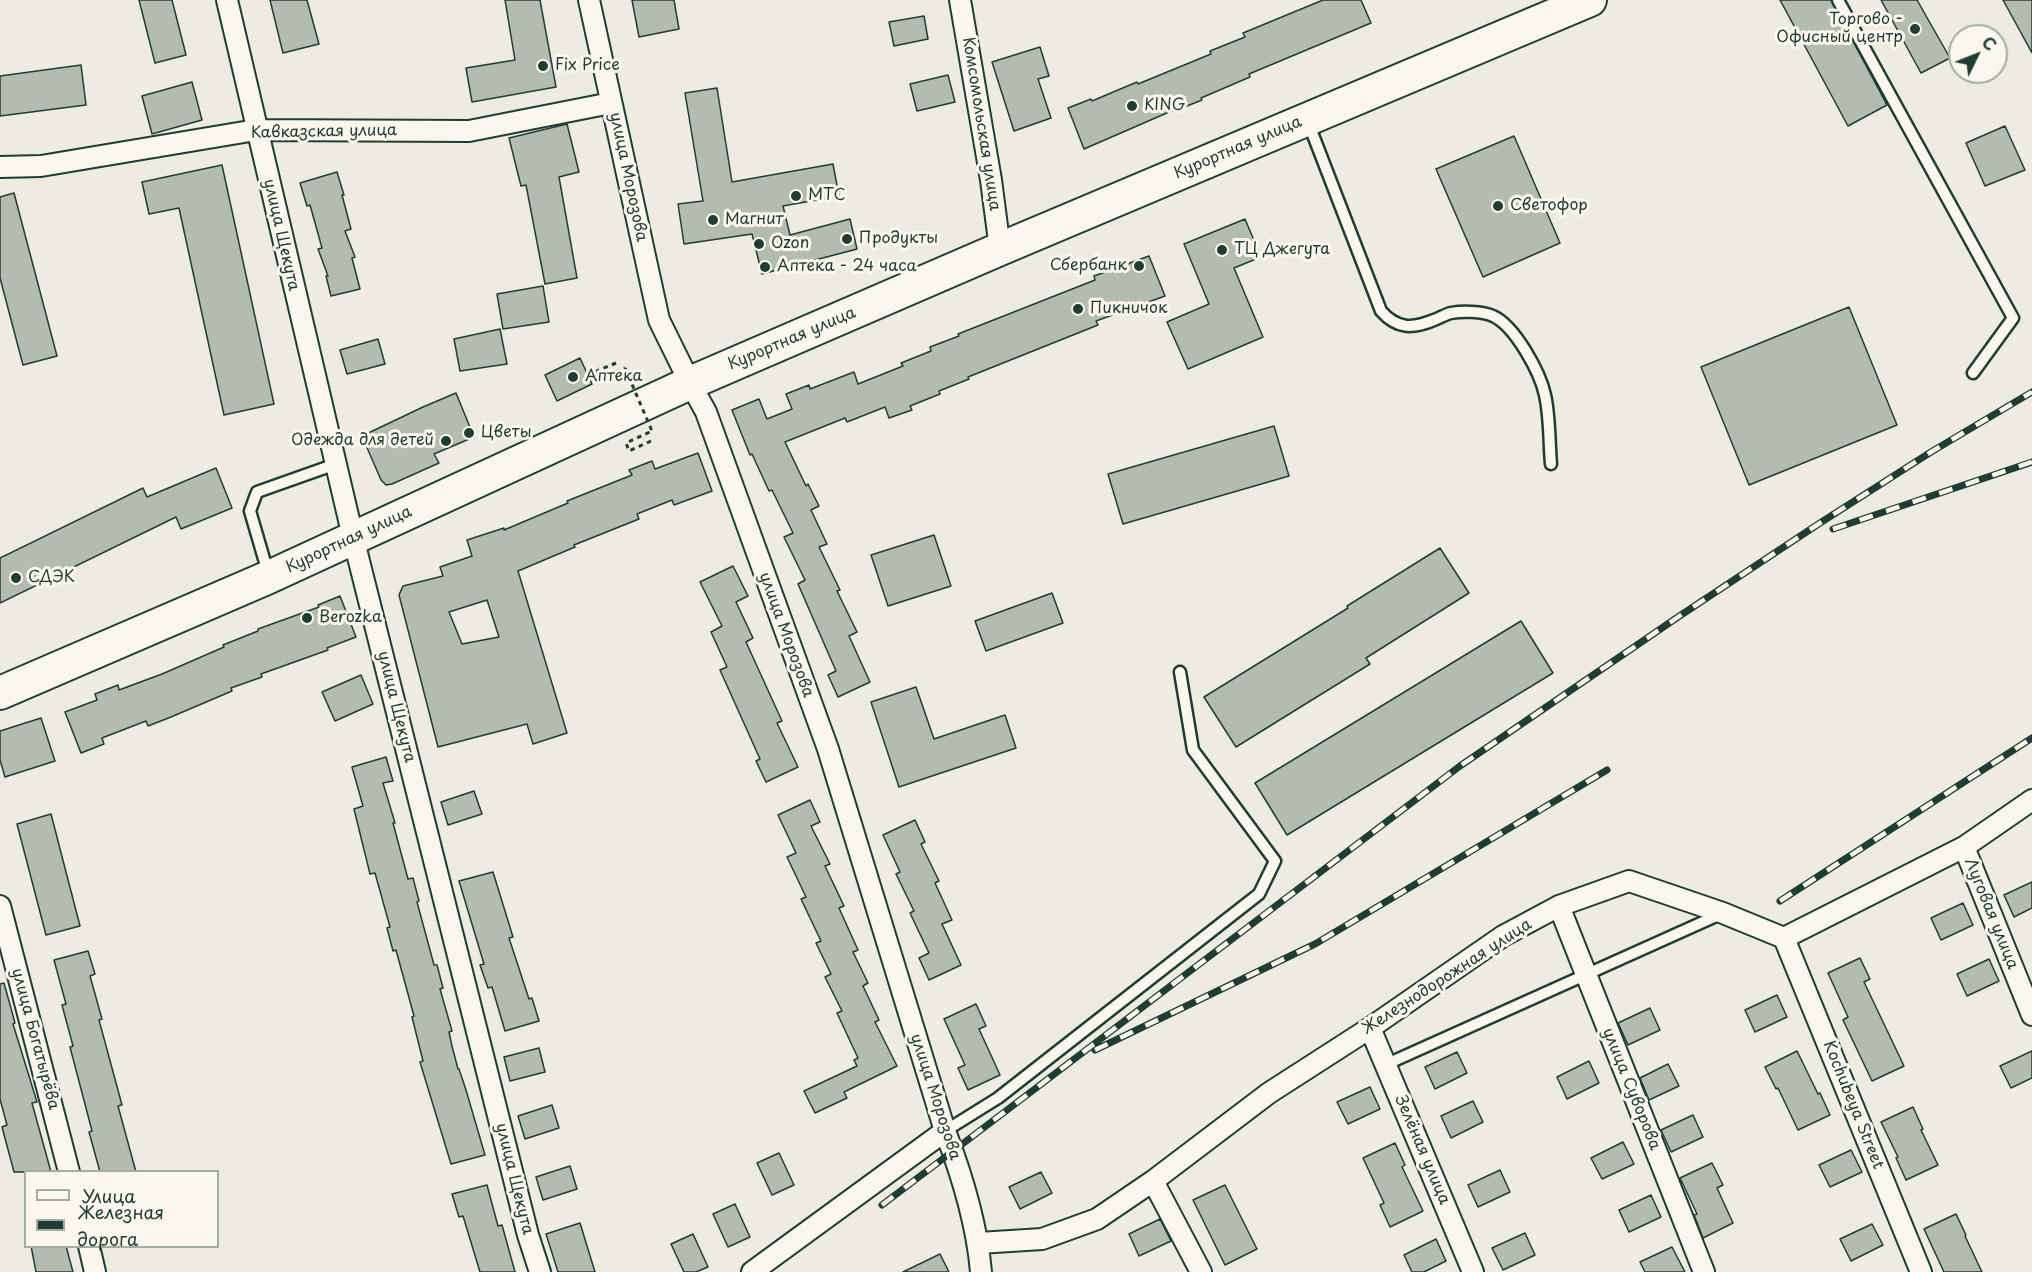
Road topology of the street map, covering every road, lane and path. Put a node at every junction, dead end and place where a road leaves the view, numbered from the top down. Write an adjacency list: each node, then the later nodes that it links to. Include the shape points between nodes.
1 (226, 0): 8 (street, улица Щекута)
2 (588, 0): 6 (street, улица Морозова)
3 (960, 0): 10 (street, Комсомольская улица)
4 (1590, 0): 7 (main road, Курортная улица)
5 (1838, 0): 12 (lane, via 2013,318)
6 (611, 103): 8 (street, Кавказская улица, via 469,131); 13 (street, улица Морозова, via 659,320)
7 (1307, 119): 10 (main road, Курортная улица); 16 (lane, via 1381,311 1391,322 1407,327 1450,313 1471,313 1492,316 1511,330 1526,351 1545,394)
8 (256, 130): 9 (street, Кавказская улица, via 41,166); 15 (street, улица Щекута)
9 (0, 167)
10 (1000, 249): 13 (main road, Курортная улица)
11 (616, 363): 14 (path, bridge, via 597,371 600,378 624,368 652,431 626,443 629,451)
12 (1973, 373)
13 (690, 383): 17 (main road, Курортная улица); 31 (street, улица Морозова, via 706,412 828,749)
14 (651, 441)
15 (336, 464): 17 (street, улица Щекута); 18 (lane, via 257,492 250,511)
16 (1551, 464)
17 (353, 537): 18 (main road, Курортная улица); 37 (street, улица Щекута)
18 (269, 577): 20 (main road, Курортная улица)
19 (1180, 672): 31 (lane, via 1193,750 1275,861 1259,894 998,1098)
20 (0, 693)
21 (2032, 800): 22 (street)
22 (1964, 847): 26 (street); 28 (street, Луговая улица)
23 (0, 906): 32 (street, улица Богатырёва)
24 (1559, 906): 25 (street, Железнодорожная улица, via 1629,881); 27 (street, улица Суворова); 29 (street, Железнодорожная улица, via 1503,936)
25 (1723, 913): 26 (street, Железнодорожная улица); 27 (lane)
26 (1784, 938): 43 (street, Kochubeya Street)
27 (1586, 975): 30 (lane); 42 (street, улица Суворова)
28 (2032, 1015)
29 (1370, 1028): 30 (street, Зелёная улица); 33 (street, Железнодорожная улица, via 1269,1093)
30 (1387, 1064): 41 (street, Зелёная улица)
31 (945, 1131): 34 (street, улица Морозова); 38 (street)
32 (68, 1170)
33 (1153, 1181): 34 (street, Железнодорожная улица, via 1097,1219 1042,1239); 40 (street)
34 (979, 1243): 39 (street, улица Морозова)
35 (89, 1248): 36 (street)
36 (95, 1272)
37 (540, 1272)
38 (752, 1272)
39 (981, 1272)
40 (1201, 1272)
41 (1473, 1272)
42 (1704, 1272)
43 (1921, 1272)

